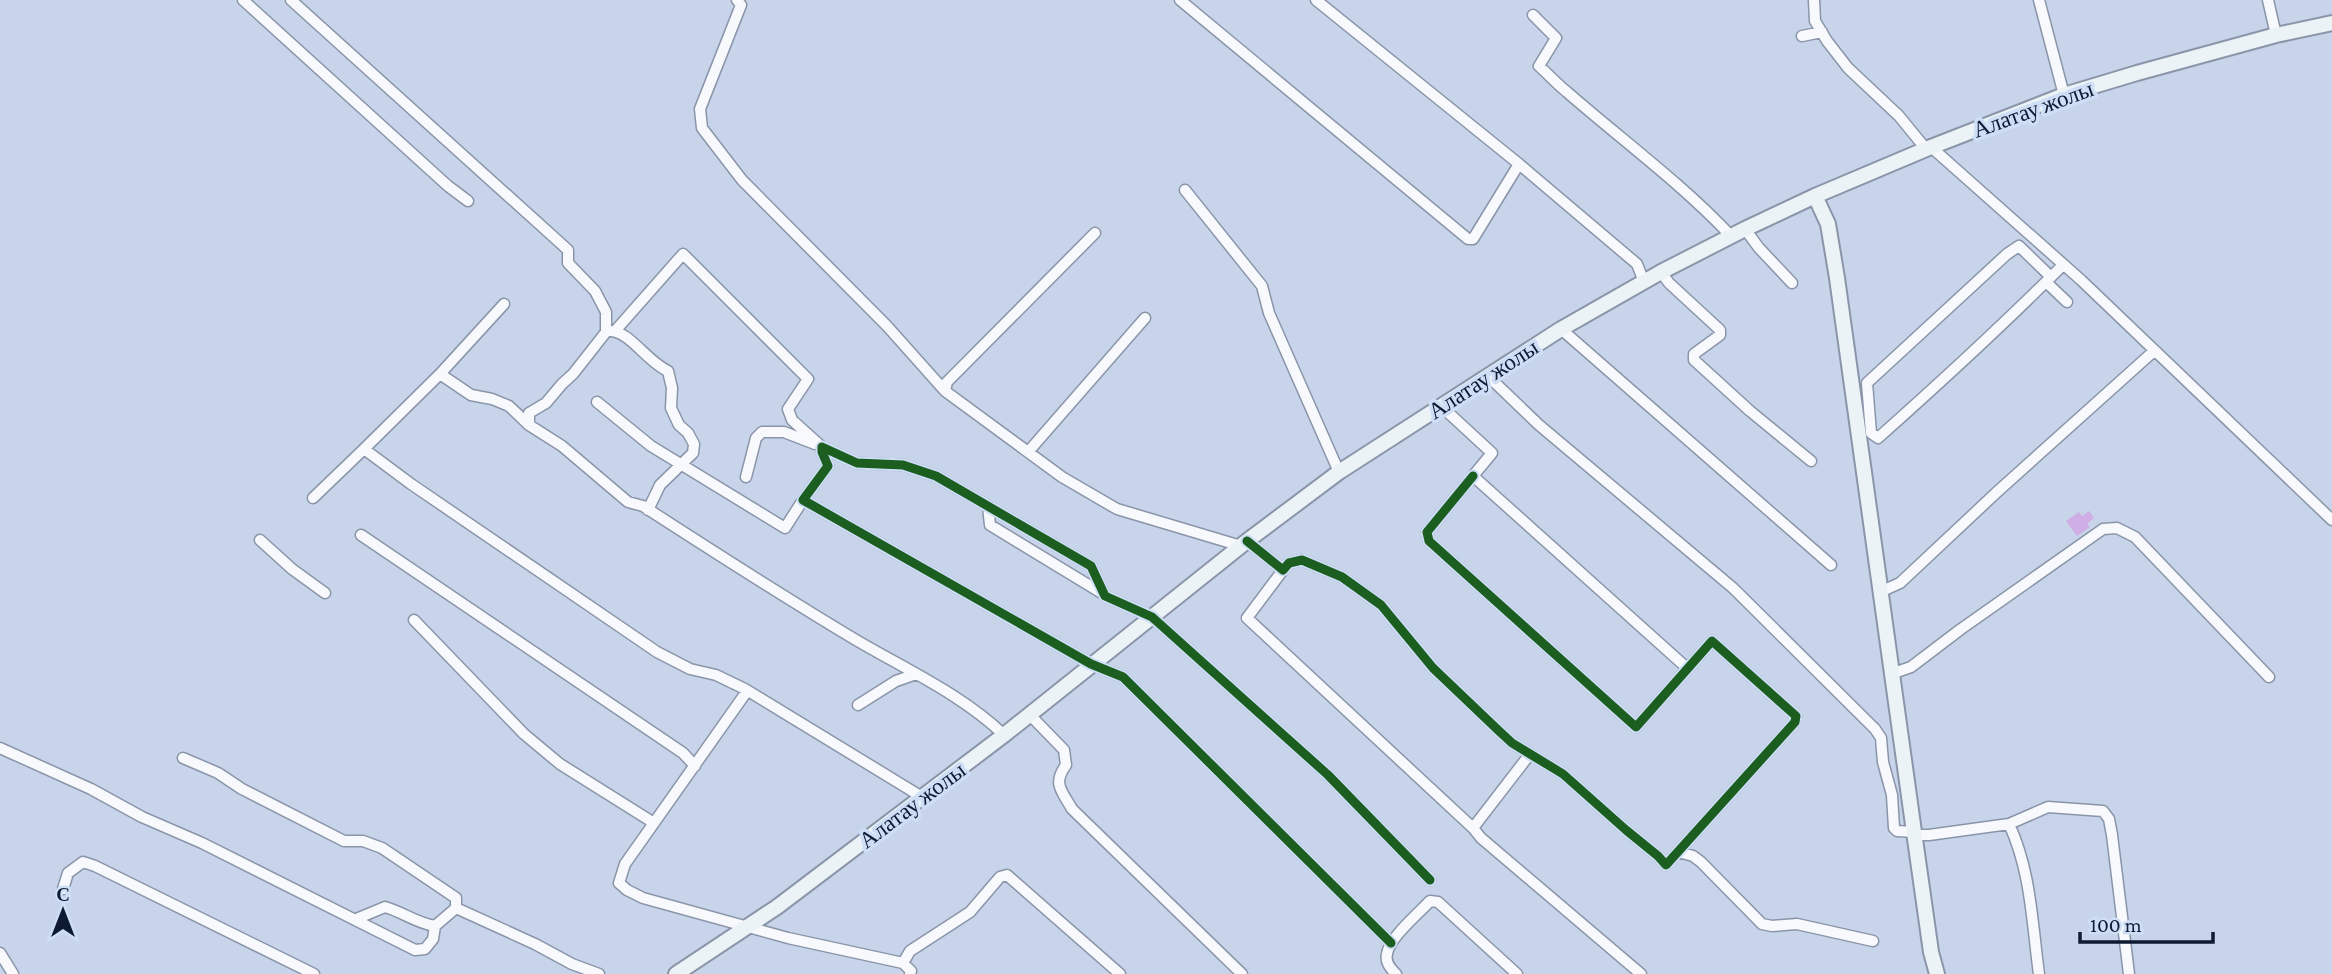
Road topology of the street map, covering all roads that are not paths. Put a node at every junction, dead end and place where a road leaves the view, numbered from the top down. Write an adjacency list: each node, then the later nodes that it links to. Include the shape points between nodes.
1 (243, 0): 19 (street)
2 (291, 0): 32 (street, via 568,250 568,263 595,291)
3 (737, 0): 36 (street, via 741,5 699,109 702,128 742,180)
4 (1180, 0): 16 (street, via 1468,239 1473,239)
5 (1316, 0): 16 (street)
6 (1814, 0): 11 (street, via 1815,21)
7 (2039, 0): 14 (street)
8 (2268, 0): 12 (street)
9 (1533, 15): 22 (street, via 1556,38 1539,65)
10 (2332, 23): 12 (main road, Алатау жолы)
11 (1822, 33): 13 (street); 15 (street, via 1848,68)
12 (2276, 35): 14 (main road, Алатау жолы)
13 (1802, 36)
14 (2064, 95): 15 (main road, Алатау жолы)
15 (1928, 148): 18 (main road, Алатау жолы); 23 (street)
16 (1519, 164): 26 (street, via 1637,264)
17 (1185, 190): 45 (street, via 1262,286 1269,313)
18 (1815, 196): 20 (main road, Алатау жолы); 58 (main road, via 1828,224 1837,278)
19 (468, 201)
20 (1745, 229): 22 (main road, Алатау жолы); 27 (street)
21 (1095, 233): 36 (street, via 947,382)
22 (1731, 236): 24 (main road, Алатау жолы)
23 (2063, 265): 25 (street); 33 (street)
24 (1661, 272): 26 (main road, Алатау жолы); 43 (street, via 1720,330 1720,335 1694,354 1694,360)
25 (2049, 279): 25 (street, via 1878,438 1871,433 1867,383 2007,254 2019,246); 28 (street)
26 (1644, 282): 31 (main road, Алатау жолы)
27 (1792, 283)
28 (2067, 302)
29 (504, 303): 34 (street)
30 (1145, 318): 42 (street)
31 (1561, 329): 35 (main road, Алатау жолы); 56 (street)
32 (610, 331): 39 (street, via 547,403 529,413); 40 (street, via 683,254 808,379 788,410 792,420); 44 (street, via 623,333 651,362 668,371 671,408 694,444 693,453)
33 (2154, 351): 52 (street); 58 (street, via 1900,583)
34 (440, 374): 39 (street, via 471,395 509,406); 41 (street)
35 (1488, 376): 38 (main road, Алатау жолы); 80 (street, via 1539,425 1733,589 1875,729 1881,738 1894,828)
36 (945, 391): 42 (street)
37 (597, 402): 44 (street)
38 (1441, 406): 45 (main road, Алатау жолы); 46 (street, via 1492,453)
39 (529, 425): 51 (street, via 562,446 628,502)
40 (822, 447): 47 (street, via 784,432 762,432 756,438); 49 (street, via 828,466); 50 (street, via 857,463 903,465 936,476)
41 (365, 449): 48 (street); 68 (street, via 657,652 690,670)
42 (1028, 452): 55 (street, via 1117,509)
43 (1811, 461)
44 (680, 465): 49 (street, via 785,528); 51 (street, via 660,485)
45 (1339, 472): 55 (main road, Алатау жолы)
46 (1473, 476): 64 (street); 64 (street, via 1427,532 1429,541 1480,588 1636,727)
47 (747, 477)
48 (313, 498)
49 (803, 500): 63 (street)
50 (988, 506): 60 (street, via 1091,566); 60 (street, via 990,525)
51 (648, 510): 65 (street)
52 (2332, 520)
53 (361, 535): 75 (street, via 683,753)
54 (260, 540): 59 (street)
55 (1240, 546): 57 (street); 62 (main road, Алатау жолы)
56 (1831, 565)
57 (1283, 570): 73 (street, via 1302,560 1342,577 1381,605 1441,676 1497,730); 79 (street, via 1247,618)
58 (1880, 592): 66 (main road)
59 (326, 593)
60 (1105, 596): 62 (street)
61 (414, 620): 77 (street, via 524,734 561,764)
62 (1146, 621): 63 (main road, Алатау жолы); 82 (street, via 1328,775)
63 (1091, 664): 70 (main road, Алатау жолы); 89 (street, via 1123,677)
64 (1687, 668): 81 (street, via 1712,641 1796,716)
65 (916, 674): 69 (street); 71 (street, via 982,714)
66 (1891, 674): 67 (street, via 1911,667 2103,529 2117,528 2135,537); 80 (main road)
67 (2269, 677)
68 (745, 688): 75 (street); 76 (street)
69 (858, 705)
70 (1030, 715): 71 (main road, Алатау жолы); 98 (street, via 1065,750 1066,765 1058,786 1072,809)
71 (1004, 736): 76 (main road, Алатау жолы)
72 (0, 748): 85 (street)
73 (1530, 754): 79 (street); 81 (street, via 1563,774 1665,865)
74 (183, 758): 84 (street, via 344,841 382,848 456,898)
75 (695, 766): 77 (street)
76 (922, 797): 87 (main road, Алатау жолы)
77 (654, 823): 87 (street, via 625,864 619,883 643,898)
78 (2009, 824): 80 (street); 103 (street, via 2027,879); 104 (street, via 2048,807 2103,811 2112,835)
79 (1473, 828): 101 (street)
80 (1914, 833): 102 (main road)
81 (1679, 852): 88 (street, via 1693,856 1762,924 1797,924)
82 (1430, 880)
83 (63, 889): 94 (street, via 68,873 83,862 95,866)
84 (456, 908): 86 (street); 95 (street)
85 (356, 919): 86 (street, via 385,907); 86 (street, via 415,950 425,948 433,939)
86 (435, 926)
87 (745, 927): 91 (street); 96 (main road, Алатау жолы)
88 (1873, 941)
89 (1391, 943): 99 (street, via 1387,962); 100 (street, via 1430,901 1438,902)
90 (1, 951): 93 (street)
91 (904, 963): 92 (street); 97 (street, via 910,951 970,912 1000,877 1007,875)
92 (911, 973)
93 (13, 974)
94 (314, 974)
95 (599, 974)
96 (676, 974)
97 (1120, 974)
98 (1242, 974)
99 (1396, 974)
100 (1517, 974)
101 (1641, 974)
102 (1937, 974)
103 (2039, 974)
104 (2129, 974)

